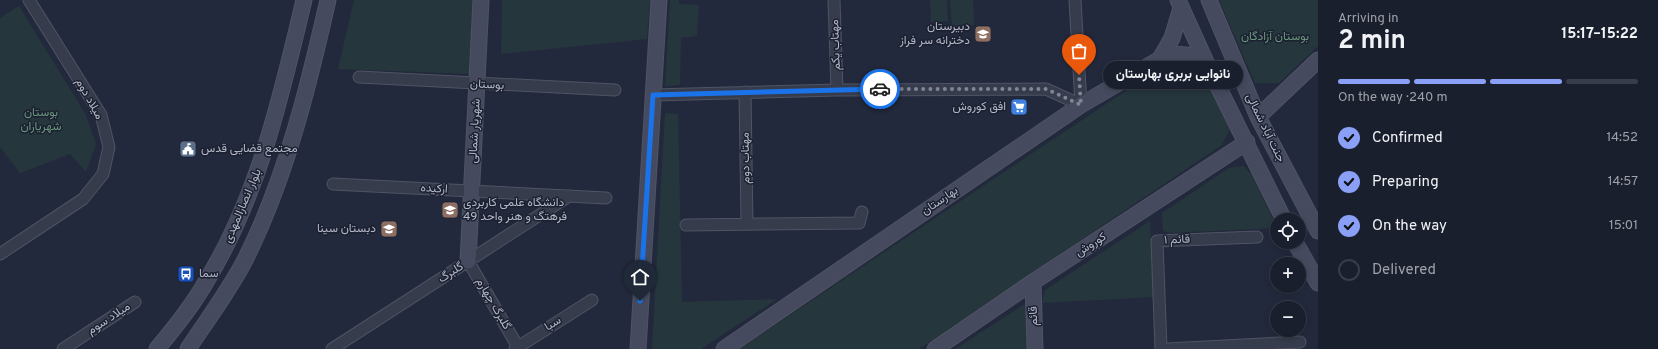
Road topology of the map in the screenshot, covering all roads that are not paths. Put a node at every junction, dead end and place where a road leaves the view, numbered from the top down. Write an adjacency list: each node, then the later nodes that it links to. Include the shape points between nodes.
1 (29, 0): 33 (street, میلاد دوم, via 101,116 109,147 103,174 83,199)
2 (304, 0): 42 (street, بلوار انصارالمهدی, via 265,153 239,220 207,281)
3 (328, 0): 43 (street, بلوار انصارالمهدی, via 297,122 268,211 245,260)
4 (481, 0): 14 (street, شهریار شمالی)
5 (659, 0): 18 (street)
6 (834, 0): 16 (street, مهتاب یکم)
7 (1075, 0): 19 (street)
8 (1209, 0): 20 (street, جنت آباد شمالی)
9 (1180, 4): 10 (street, via 1172,38); 12 (street, جنت آباد شمالی)
10 (1160, 59): 12 (street, بهارستان, via 1174,54 1196,56); 19 (street, بهارستان)
11 (1318, 60): 20 (street)
12 (1206, 62): 21 (street, جنت آباد شمالی)
13 (360, 77): 14 (street, بوستان)
14 (477, 84): 15 (street, بوستان); 23 (street, شهریار شمالی)
15 (615, 90)
16 (837, 90): 17 (street); 19 (street, via 1046,89)
17 (745, 92): 18 (street); 28 (street, مهتاب دوم)
18 (653, 95): 45 (street)
19 (1081, 105): 46 (street, بهارستان)
20 (1258, 117): 30 (street, جنت آباد شمالی)
21 (1247, 142): 27 (street, جنت آباد شمالی); 35 (street, کوروش)
22 (333, 184): 23 (street, ارکیده)
23 (472, 191): 24 (street, ارکیده); 34 (street, شهریار شمالی)
24 (570, 196): 25 (street, ارکیده); 34 (street, گلبرگ)
25 (606, 198)
26 (862, 212): 28 (street, via 859,223)
27 (1281, 213)
28 (747, 224): 29 (street)
29 (686, 225)
30 (1318, 231)
31 (1257, 237): 49 (street, قائم ۱, via 1157,241)
32 (1299, 249): 36 (street)
33 (0, 254)
34 (468, 261): 40 (street, گلبرگ چهارم); 44 (street, گلبرگ)
35 (1033, 282): 47 (street, کوروش); 48 (street, قائم)
36 (1318, 283)
37 (592, 300): 40 (street, سبا)
38 (135, 302): 41 (street, میلاد سوم)
39 (1300, 342): 50 (street)
40 (516, 348)
41 (63, 349)
42 (157, 349)
43 (188, 349)
44 (332, 349)
45 (638, 349)
46 (724, 349)
47 (935, 349)
48 (1035, 349)
49 (1161, 349)
50 (1167, 349)

